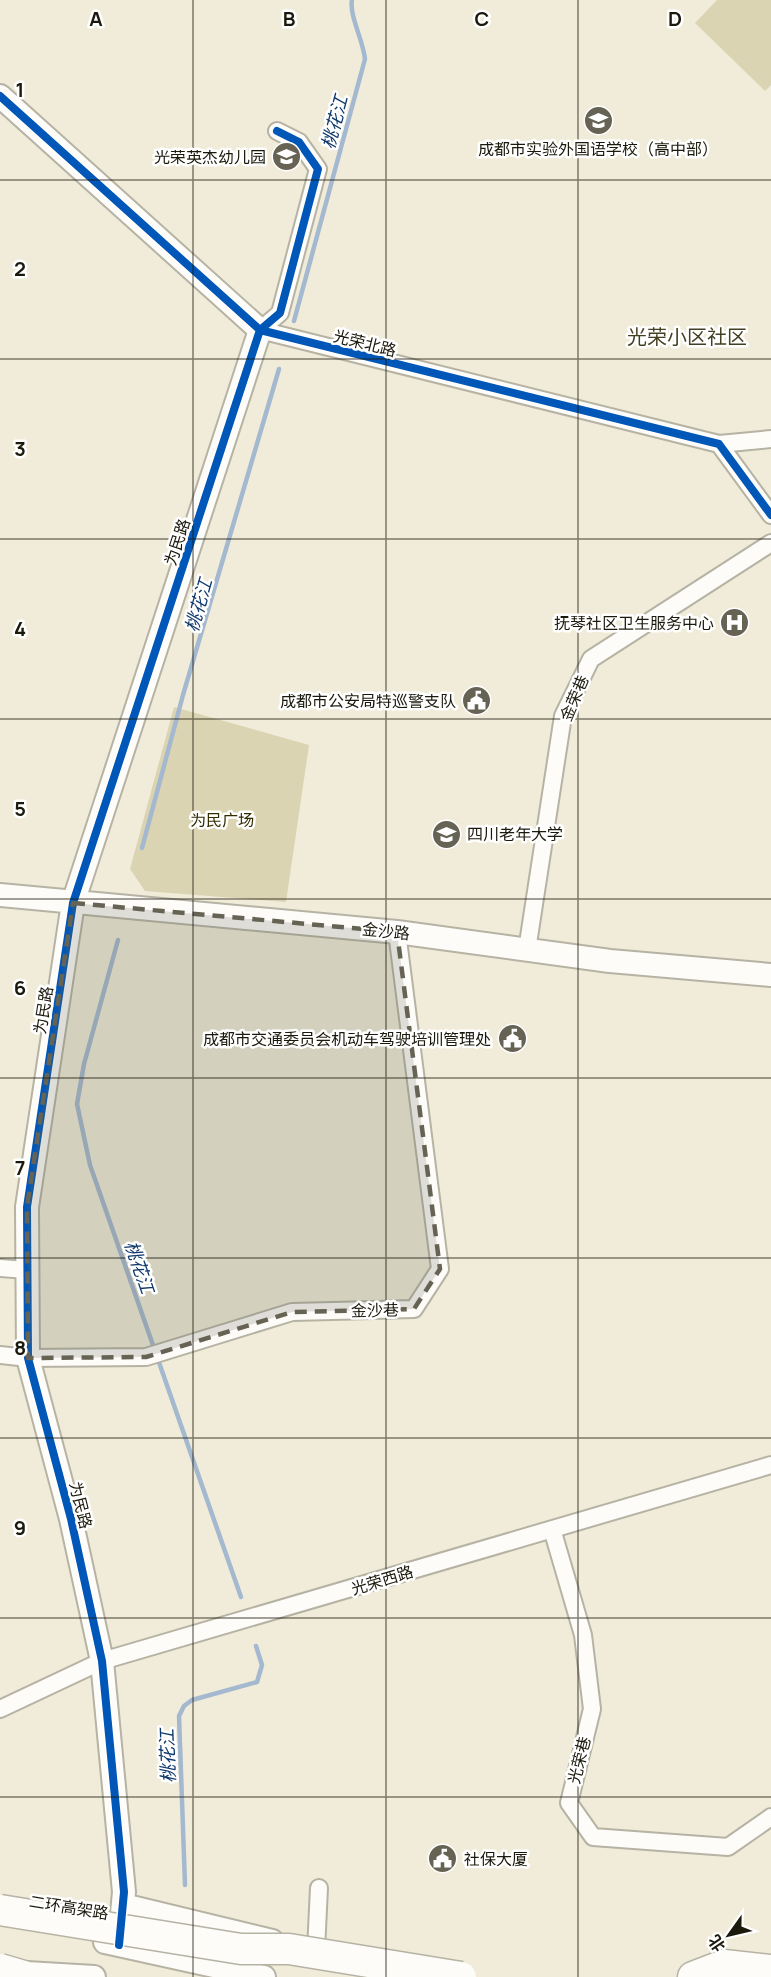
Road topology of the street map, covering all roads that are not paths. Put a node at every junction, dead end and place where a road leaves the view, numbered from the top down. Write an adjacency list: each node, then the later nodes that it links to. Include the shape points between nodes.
1 (0, 96): 3 (street, 光荣北路)
2 (277, 131): 3 (street, 为民路, via 299,142 318,169 280,313)
3 (260, 330): 5 (street, 光荣北路); 9 (street, 为民路)
4 (771, 439): 5 (street, 光荣北路)
5 (719, 444): 6 (street)
6 (771, 515)
7 (771, 543): 11 (street, 金荣巷, via 591,659 563,716)
8 (0, 895): 9 (street, 金沙路)
9 (73, 903): 10 (street, 金沙路); 14 (street, 为民路, via 27,1207)
10 (397, 932): 11 (street, 金沙路); 16 (street, 金沙巷, via 440,1269 414,1309 292,1312 146,1357)
11 (527, 950): 12 (street, 金沙路)
12 (771, 975)
13 (0, 1268): 14 (street)
14 (27, 1270): 16 (street, 为民路)
15 (0, 1355): 16 (street, 金沙巷)
16 (28, 1358): 19 (street, 为民路, via 71,1519)
17 (771, 1465): 18 (street, 光荣西路)
18 (552, 1529): 19 (street, 光荣西路); 21 (street, 光荣巷, via 583,1635 592,1709 569,1803 593,1837 728,1847)
19 (102, 1660): 20 (street, 光荣西路); 24 (street, 为民路)
20 (0, 1709)
21 (771, 1817)
22 (319, 1888): 28 (street)
23 (0, 1899): 26 (street, via 93,1940)
24 (123, 1905): 26 (street, 为民路); 28 (street)
25 (0, 1910): 27 (highway, 二环高架路, bridge)
26 (119, 1945): 33 (street)
27 (241, 1949): 34 (highway, 二环高架路, bridge); 36 (highway, bridge, via 288,1949)
28 (316, 1950): 35 (street)
29 (0, 1970): 31 (highway, bridge); 32 (street)
30 (771, 1972): 37 (highway, via 724,1965); 40 (highway)
31 (27, 1977)
32 (94, 1977)
33 (264, 1977)
34 (373, 1977)
35 (435, 1977)
36 (461, 1977)
37 (693, 1977)
38 (712, 1977): 39 (highway)
39 (750, 1977)
40 (759, 1977)

